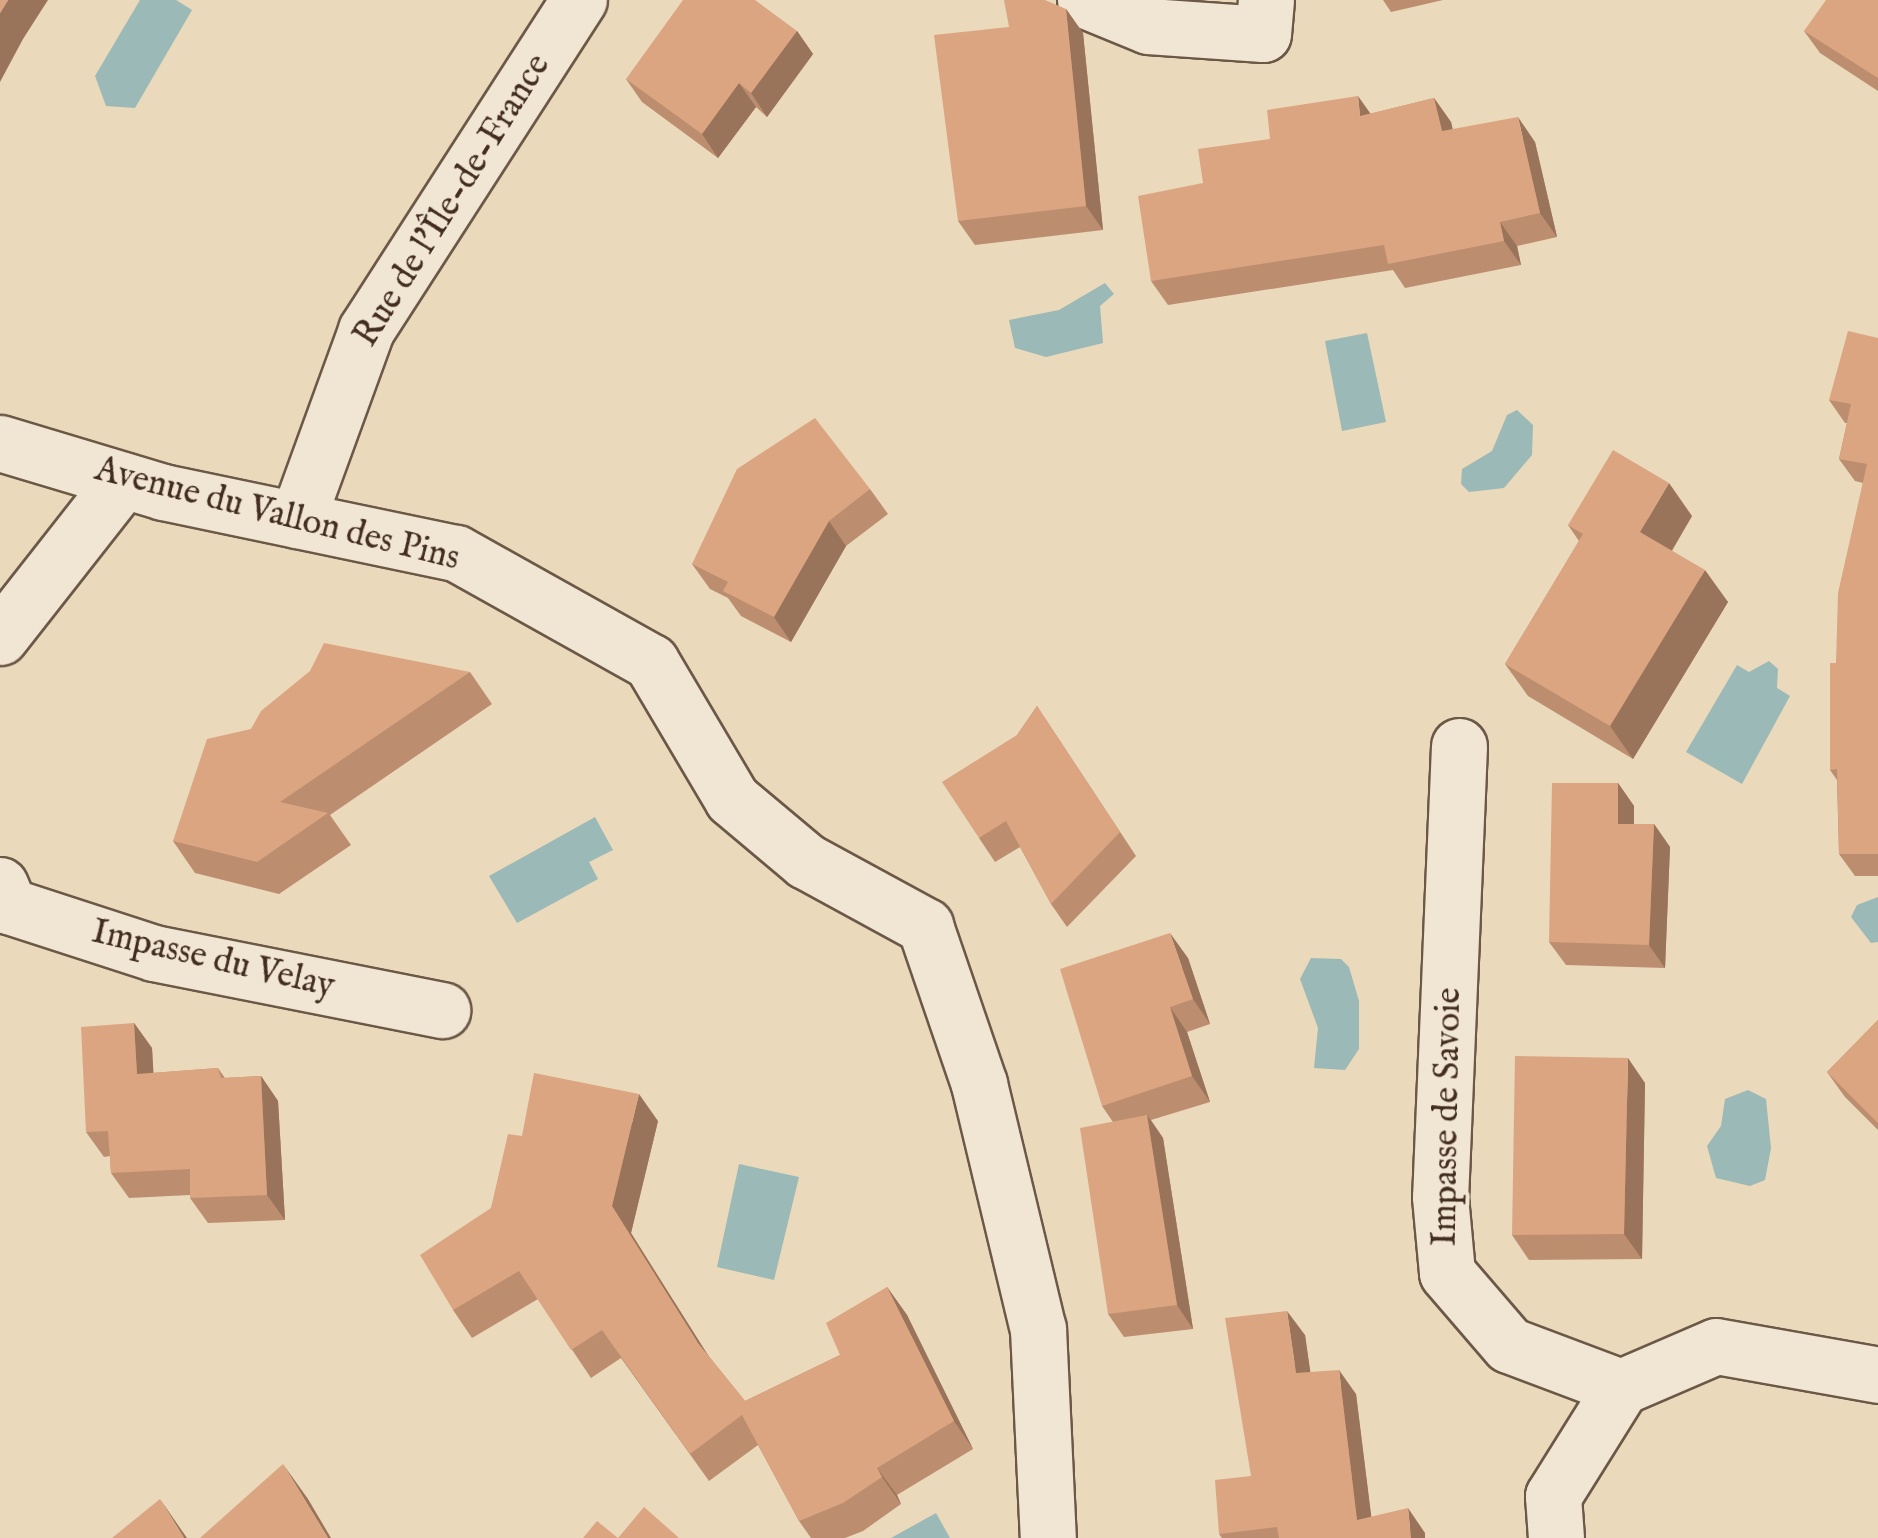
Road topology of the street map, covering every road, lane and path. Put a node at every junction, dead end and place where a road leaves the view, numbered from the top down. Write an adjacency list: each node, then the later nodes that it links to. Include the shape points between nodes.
1 (578, 0): 6 (street, Rue de l'Île-de-France, via 366,330)
2 (1085, 0): 3 (street, via 1148,26 1263,34)
3 (1266, 0)
4 (0, 442): 5 (street, Avenue du Vallon des Pins)
5 (122, 480): 6 (street, Avenue du Vallon des Pins); 7 (street)
6 (297, 520): 13 (street, Avenue du Vallon des Pins, via 456,552 651,662 732,799 806,861 926,926 980,1084 1038,1329)
7 (0, 637)
8 (1459, 746): 12 (street, Impasse de Savoie, via 1440,1197 1447,1273 1509,1345)
9 (0, 885): 10 (street, Impasse du Velay, via 10,906 154,953)
10 (442, 1010)
11 (1878, 1375): 12 (street, via 1716,1346)
12 (1621, 1387): 14 (street, via 1554,1496)
13 (1051, 1536)
14 (1556, 1538)

